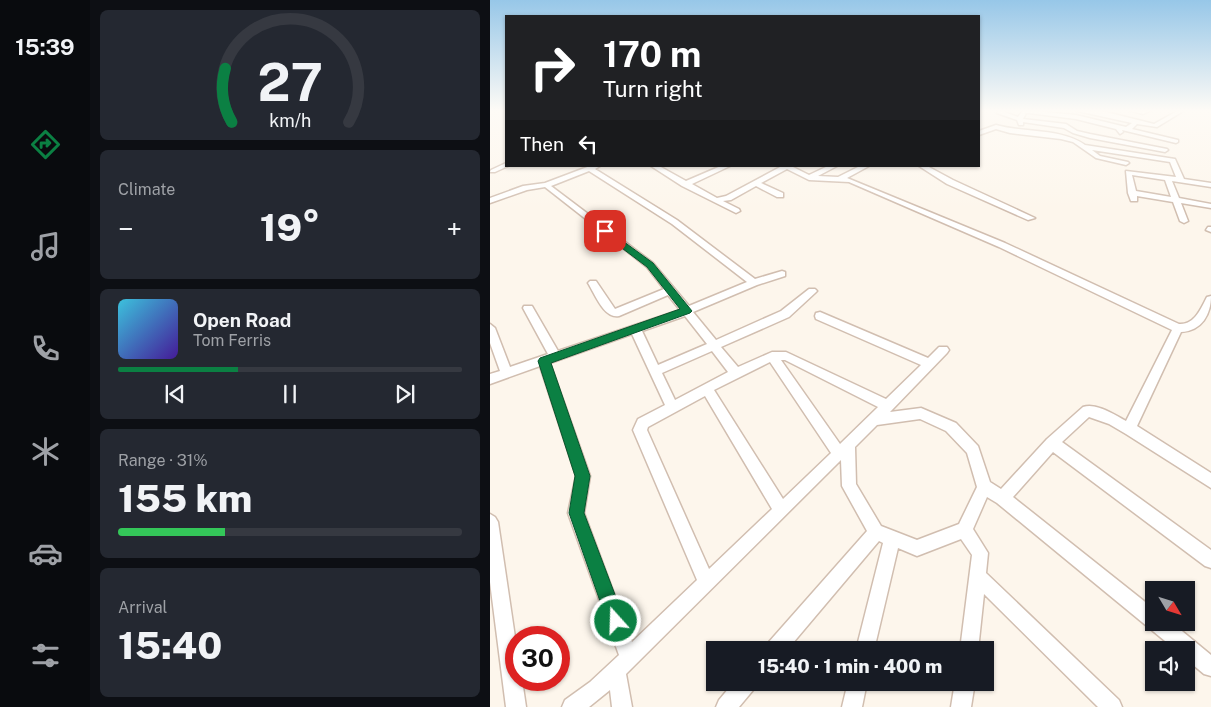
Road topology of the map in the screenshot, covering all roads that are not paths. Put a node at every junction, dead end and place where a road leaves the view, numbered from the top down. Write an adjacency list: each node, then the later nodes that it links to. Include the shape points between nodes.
1 (1075, 143): 4 (street)
2 (1122, 143): 6 (street)
3 (1132, 143): 5 (street)
4 (1085, 147): 6 (street); 7 (street, via 1098,157)
5 (1165, 150)
6 (1125, 154): 7 (street); 21 (street, via 1173,160)
7 (1126, 164): 17 (street)
8 (505, 166): 16 (street)
9 (656, 167): 23 (street)
10 (725, 167): 23 (street)
11 (786, 167): 18 (street); 22 (street)
12 (832, 167): 18 (street)
13 (864, 167): 19 (street)
14 (924, 167): 32 (street)
15 (594, 168): 24 (street); 36 (street, via 715,250)
16 (492, 171)
17 (1128, 172): 20 (street); 28 (street, via 1133,196)
18 (809, 178): 19 (street)
19 (841, 178): 45 (street, via 1002,245)
20 (1168, 178): 21 (street); 28 (street)
21 (1180, 180): 25 (street)
22 (756, 183): 26 (street); 27 (street, via 728,198)
23 (685, 184): 27 (street)
24 (546, 185): 29 (street, via 526,188); 37 (street, via 650,265)
25 (1211, 185)
26 (780, 196)
27 (716, 200): 31 (street)
28 (1177, 200): 30 (street); 33 (street)
29 (490, 201)
30 (1211, 206)
31 (736, 211)
32 (1031, 218)
33 (1184, 221)
34 (782, 274): 36 (street)
35 (593, 283): 37 (street, via 610,311 615,313)
36 (754, 283): 41 (street)
37 (670, 290): 41 (street)
38 (812, 291): 46 (street, via 785,314)
39 (1211, 299): 45 (street, via 1194,326 1188,330)
40 (528, 308): 49 (street)
41 (687, 311): 44 (street); 46 (street)
42 (820, 316): 50 (street)
43 (490, 328): 53 (street)
44 (635, 328): 49 (street); 51 (street)
45 (1178, 328): 59 (street)
46 (715, 346): 51 (street); 52 (street)
47 (943, 350): 50 (street)
48 (772, 356): 52 (street); 56 (street, via 786,356); 61 (street)
49 (550, 359): 53 (street); 78 (street, via 583,476 576,513)
50 (930, 364): 56 (street)
51 (656, 371): 57 (street)
52 (736, 373): 55 (street)
53 (507, 374): 54 (street)
54 (490, 379)
55 (707, 389): 57 (street); 65 (street)
56 (888, 406): 58 (street)
57 (672, 407): 72 (street, via 643,423 640,430)
58 (873, 420): 61 (street); 63 (street, via 921,412 951,427 973,450)
59 (1129, 429): 60 (street, via 1087,411); 62 (street)
60 (1052, 443): 64 (street); 70 (street)
61 (844, 449): 65 (street); 68 (street, via 850,486)
62 (1211, 481)
63 (984, 487): 64 (street); 67 (street)
64 (1002, 498): 73 (street)
65 (780, 510): 72 (street)
66 (490, 522): 83 (street)
67 (964, 530): 69 (street, via 917,548); 71 (street, via 980,553)
68 (876, 532): 69 (street); 75 (street)
69 (892, 538): 76 (street)
70 (1211, 560)
71 (978, 577): 77 (street); 89 (street)
72 (706, 582): 78 (street)
73 (1145, 614)
74 (1166, 631): 79 (street)
75 (783, 641)
76 (868, 641)
77 (970, 641)
78 (623, 663): 84 (street); 85 (street)
79 (1211, 667)
80 (739, 691): 86 (street)
81 (856, 691): 87 (street)
82 (964, 691): 88 (street)
83 (516, 707)
84 (572, 707)
85 (622, 707)
86 (726, 707)
87 (852, 707)
88 (962, 707)
89 (1112, 707)

